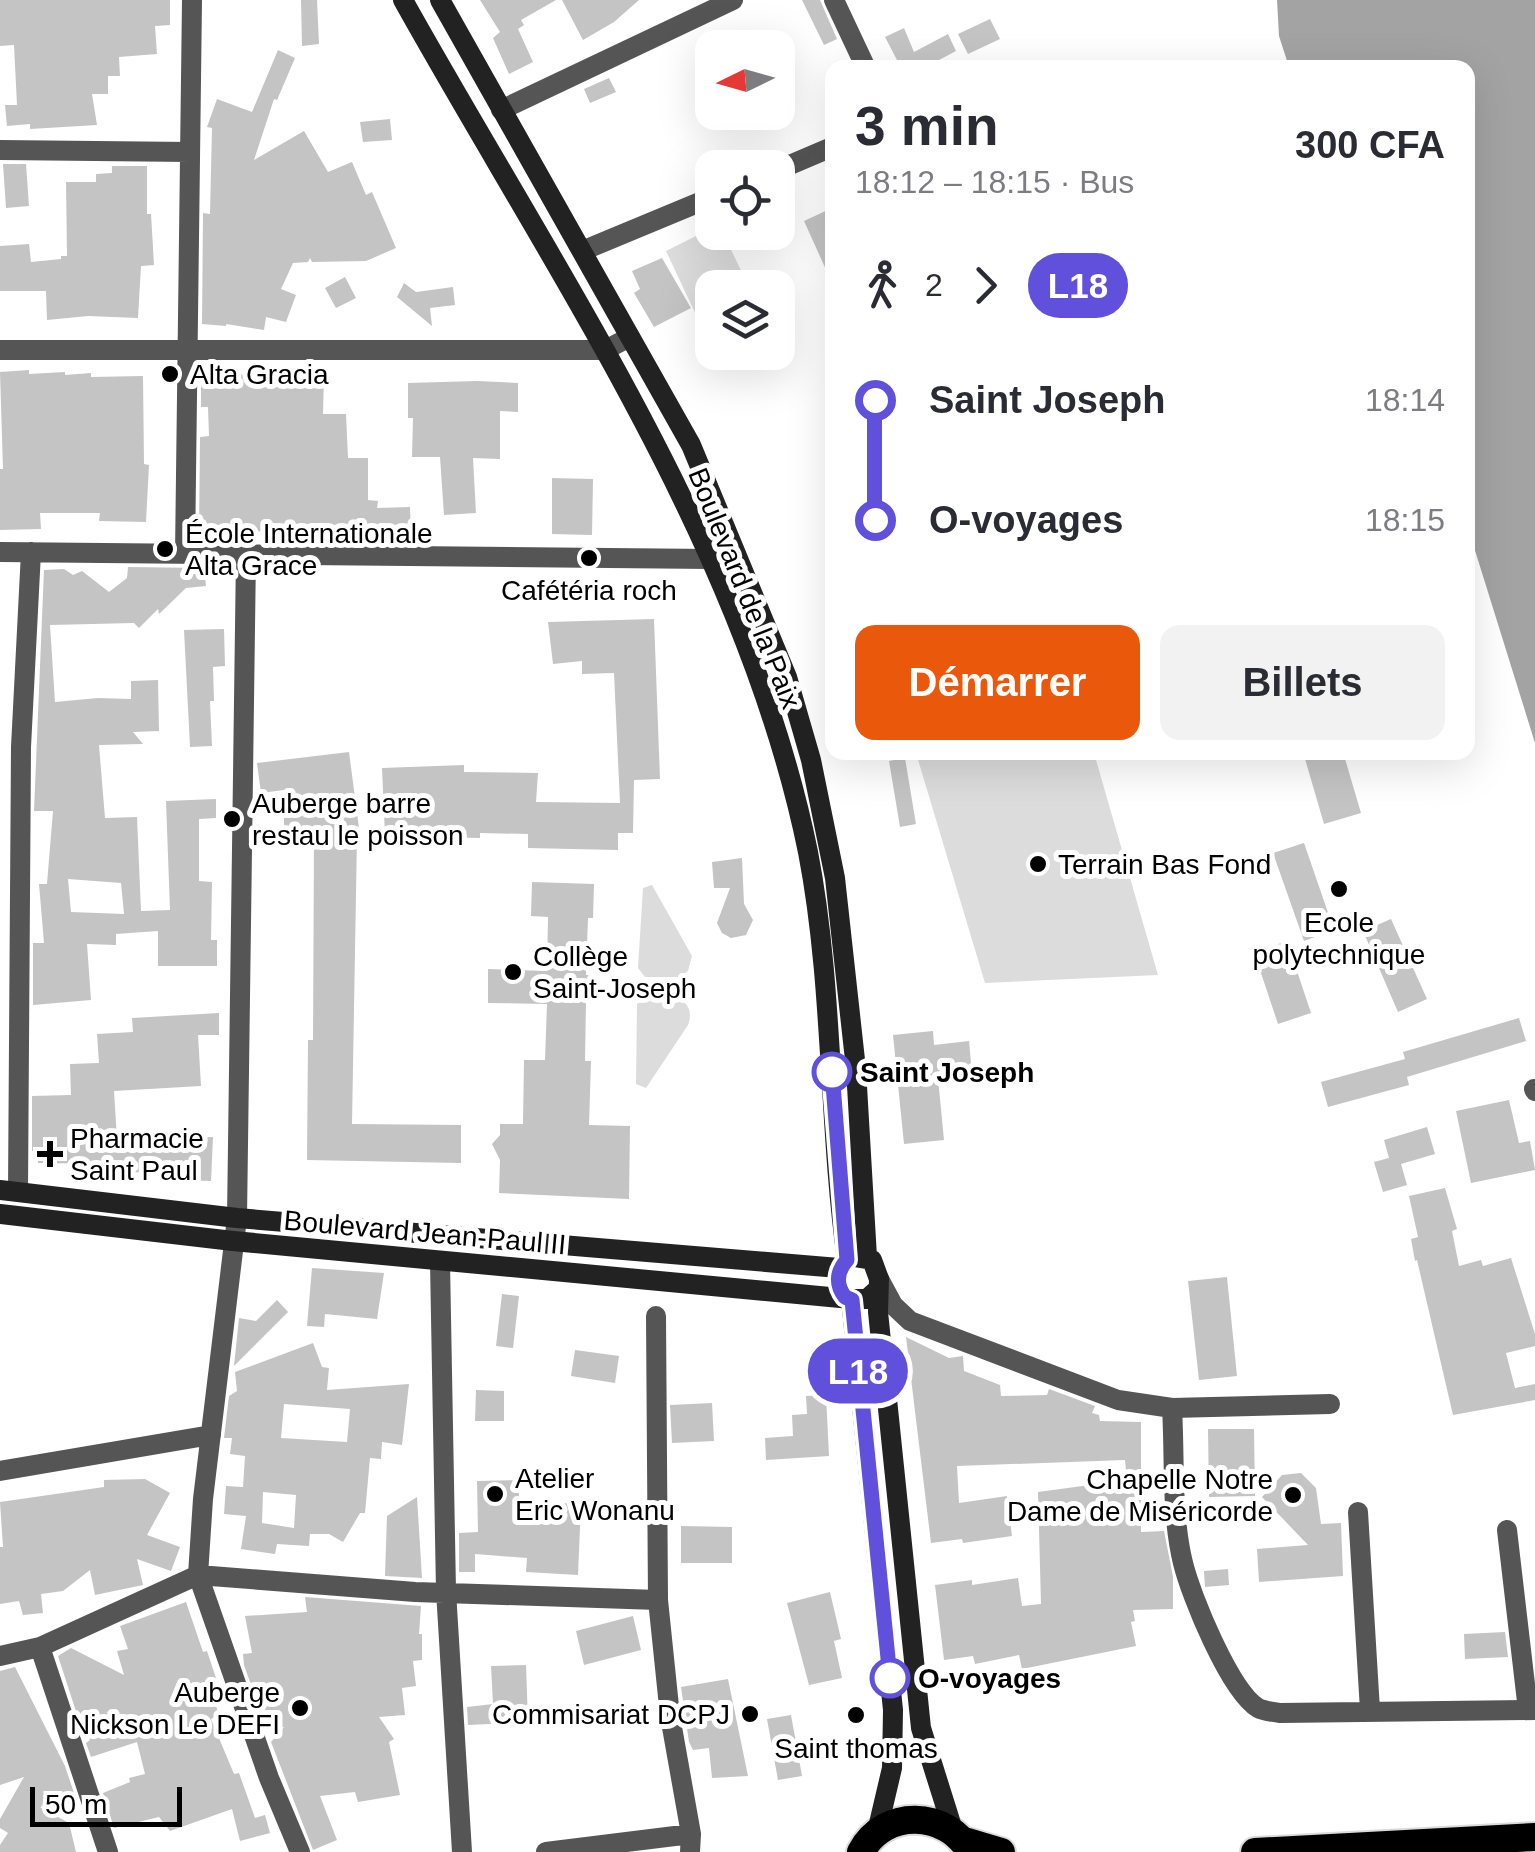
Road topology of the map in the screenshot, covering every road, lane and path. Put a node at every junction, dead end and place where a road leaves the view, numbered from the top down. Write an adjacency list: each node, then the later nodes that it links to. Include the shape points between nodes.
1 (192, 0): 10 (street)
2 (403, 0): 16 (main road, Boulevard de la Paix)
3 (440, 0): 7 (main road, Boulevard de la Paix)
4 (733, 0): 7 (street)
5 (834, 0): 6 (street)
6 (862, 60)
7 (501, 110): 13 (main road, Boulevard de la Paix)
8 (0, 150): 10 (street)
9 (825, 150): 11 (street)
10 (190, 152): 17 (street)
11 (795, 163)
12 (695, 204): 13 (street)
13 (582, 251): 14 (main road, Boulevard de la Paix)
14 (630, 337): 16 (street); 29 (main road, Boulevard de la Paix, via 691,445 788,676 811,760 834,878 856,1069)
15 (0, 350): 17 (street)
16 (605, 350): 17 (street); 22 (main road, Boulevard de la Paix)
17 (188, 352): 20 (street)
18 (0, 552): 19 (street)
19 (30, 552): 20 (street); 23 (street)
20 (185, 554): 21 (street)
21 (246, 554): 22 (street); 26 (street)
22 (710, 559): 29 (main road, Boulevard de la Paix, via 763,689 808,851)
23 (10, 747): 24 (street)
24 (9, 1190): 26 (main road, Boulevard Jean-Paul II)
25 (0, 1214): 27 (main road, Boulevard Jean-Paul II)
26 (237, 1218): 27 (street); 29 (main road, Boulevard Jean-Paul II)
27 (233, 1242): 28 (main road, Boulevard Jean-Paul II); 35 (street)
28 (440, 1262): 31 (main road, Boulevard Jean-Paul II); 41 (street)
29 (851, 1262): 30 (main road, via 877,1267); 31 (main road, via 839,1286)
30 (878, 1284): 31 (main road, via 867,1299); 34 (street, via 919,1325 1118,1400); 48 (main road, via 922,1728)
31 (848, 1298): 50 (main road, via 893,1710 892,1768)
32 (656, 1316): 42 (street)
33 (1330, 1404): 34 (street)
34 (1172, 1408): 45 (street, via 1182,1561 1224,1663 1246,1698 1260,1710 1280,1713)
35 (210, 1435): 36 (street); 39 (street)
36 (0, 1471)
37 (1358, 1512): 45 (street)
38 (1507, 1530): 40 (street)
39 (198, 1575): 41 (street); 43 (street); 52 (street)
40 (1524, 1585): 46 (street)
41 (446, 1591): 42 (street); 53 (street)
42 (658, 1600): 49 (street)
43 (40, 1646): 44 (street); 51 (street)
44 (0, 1656)
45 (1370, 1710): 46 (street)
46 (1531, 1710)
47 (1535, 1837): 56 (highway)
48 (962, 1841): 50 (highway, via 940,1823 917,1819); 55 (highway)
49 (691, 1843): 54 (street)
50 (861, 1845)
51 (108, 1852)
52 (300, 1852)
53 (462, 1852)
54 (546, 1852)
55 (1001, 1852)
56 (1254, 1852)

